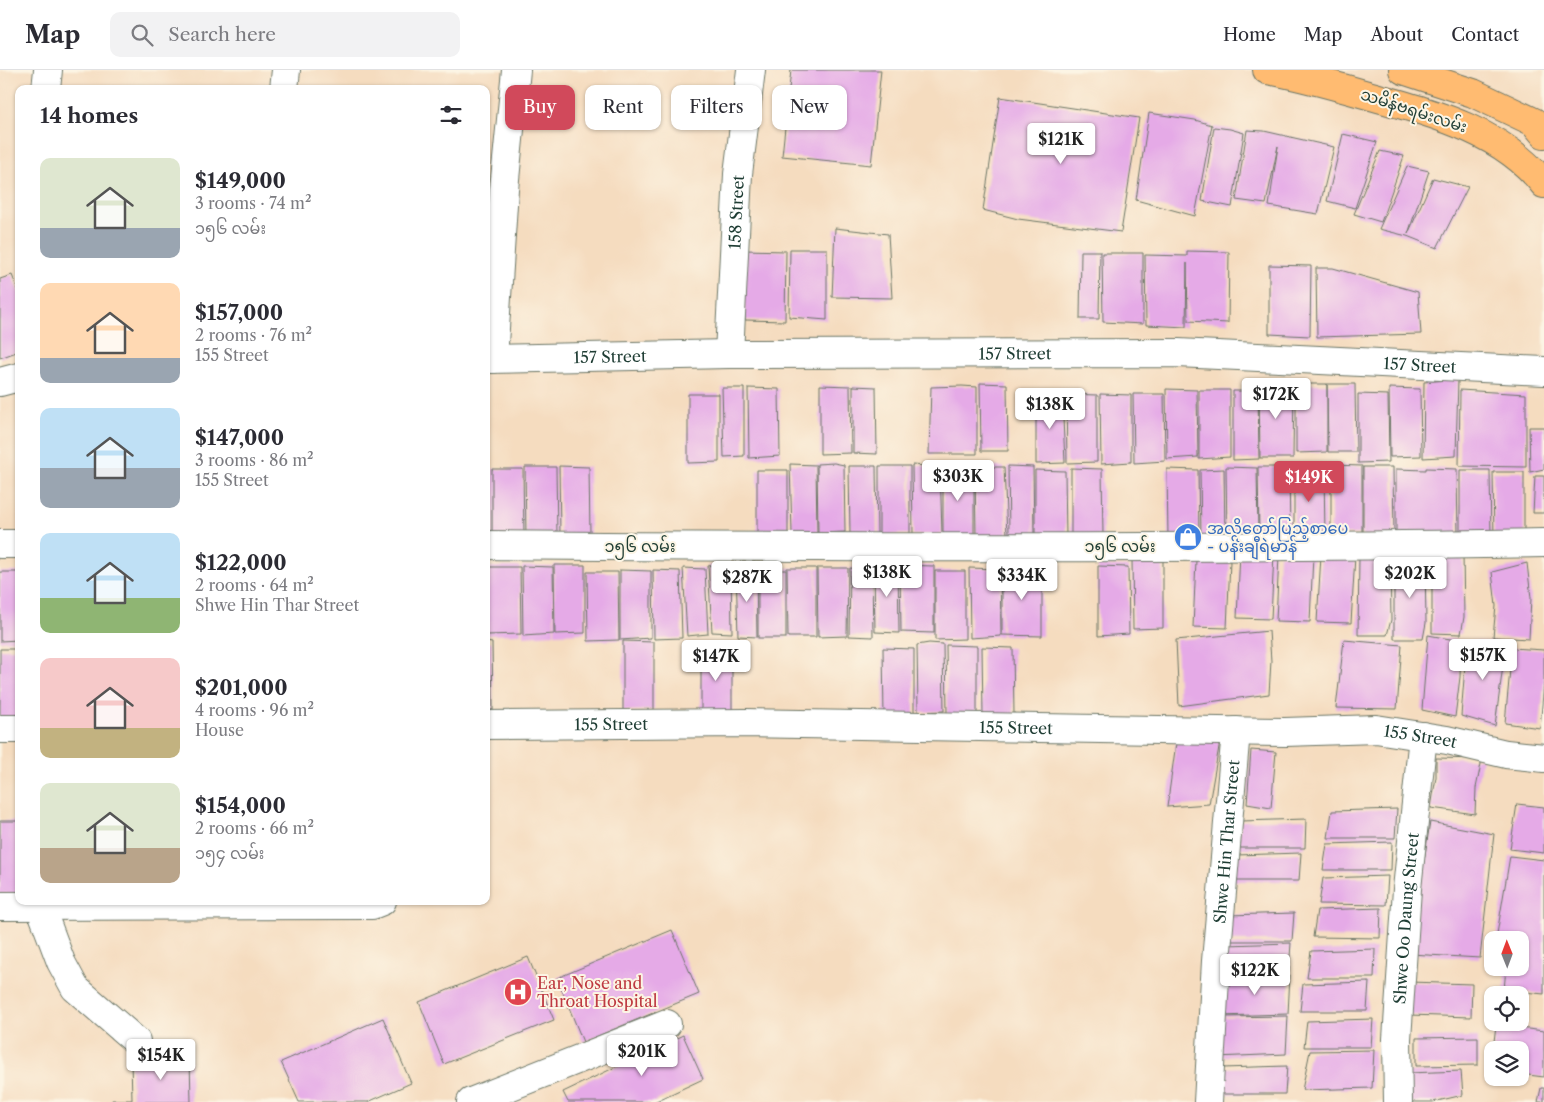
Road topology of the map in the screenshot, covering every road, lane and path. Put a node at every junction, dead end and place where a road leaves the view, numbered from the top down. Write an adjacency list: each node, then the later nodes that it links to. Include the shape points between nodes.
1 (48, 70): 7 (street)
2 (286, 70): 8 (street)
3 (516, 70): 12 (street)
4 (751, 70): 11 (street, 158 Street, via 738,174)
5 (1267, 70): 10 (main road, သမိန်ဗရမ်းလမ်း, via 1373,96 1470,128 1512,152)
6 (1403, 70): 9 (main road, သမိန်ဗရမ်းလမ်း, via 1473,93)
7 (46, 85)
8 (284, 85)
9 (1541, 125)
10 (1544, 184)
11 (729, 354): 12 (street, 157 Street); 13 (street, 157 Street, via 1178,353)
12 (490, 359)
13 (1544, 371)
14 (15, 378): 15 (street)
15 (0, 382)
16 (1544, 543): 19 (street, ၁၅၆ လမ်း)
17 (0, 544): 18 (street)
18 (15, 544)
19 (490, 545)
20 (490, 725): 23 (street, 155 Street, via 745,723)
21 (0, 729): 22 (street)
22 (15, 729)
23 (1236, 731): 24 (street, 155 Street, via 1376,729); 32 (street, Shwe Hin Thar Street, via 1216,961)
24 (1423, 736): 25 (street, 155 Street, via 1506,754); 33 (street, Shwe Oo Daung Street, via 1407,889 1397,1038)
25 (1544, 758)
26 (206, 905): 28 (street)
27 (0, 906): 28 (street)
28 (40, 906): 30 (street, via 61,962 75,988)
29 (667, 1024): 31 (street)
30 (136, 1041)
31 (471, 1102)
32 (1208, 1102)
33 (1398, 1102)

